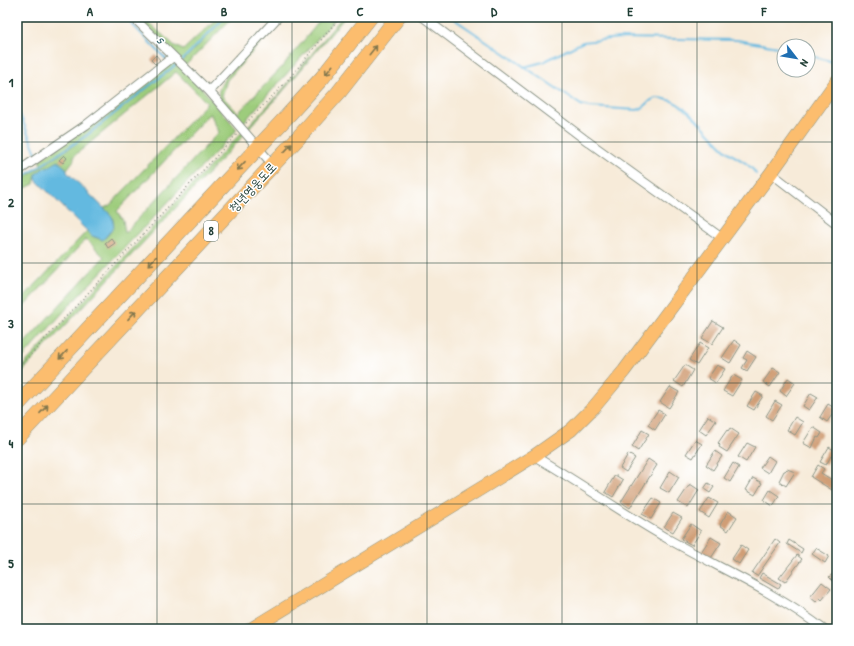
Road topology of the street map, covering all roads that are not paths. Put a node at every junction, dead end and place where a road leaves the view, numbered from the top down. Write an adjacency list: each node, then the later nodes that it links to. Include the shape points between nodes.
1 (133, 17): 6 (street)
2 (278, 17): 8 (street)
3 (370, 17): 9 (highway, 청년영웅도로 / 8, one-way to 9, via 322,78)
4 (398, 17): 10 (highway, 청년영웅도로 / 8, one-way to 4, via 339,92)
5 (423, 17): 14 (street, via 583,138)
6 (176, 60): 8 (street); 11 (street, via 86,126)
7 (837, 81): 12 (main road)
8 (209, 92): 9 (street)
9 (258, 147): 10 (street); 15 (highway, 청년영웅도로 / 8, one-way to 15)
10 (273, 165): 16 (highway, 청년영웅도로 / 8, one-way to 10)
11 (17, 172)
12 (772, 173): 13 (street); 14 (main road)
13 (837, 224)
14 (722, 238): 17 (main road, via 655,331 594,408 571,430)
15 (17, 405)
16 (17, 438)
17 (534, 456): 18 (main road); 19 (street, via 628,516 794,609)
18 (251, 629)
19 (823, 629)

